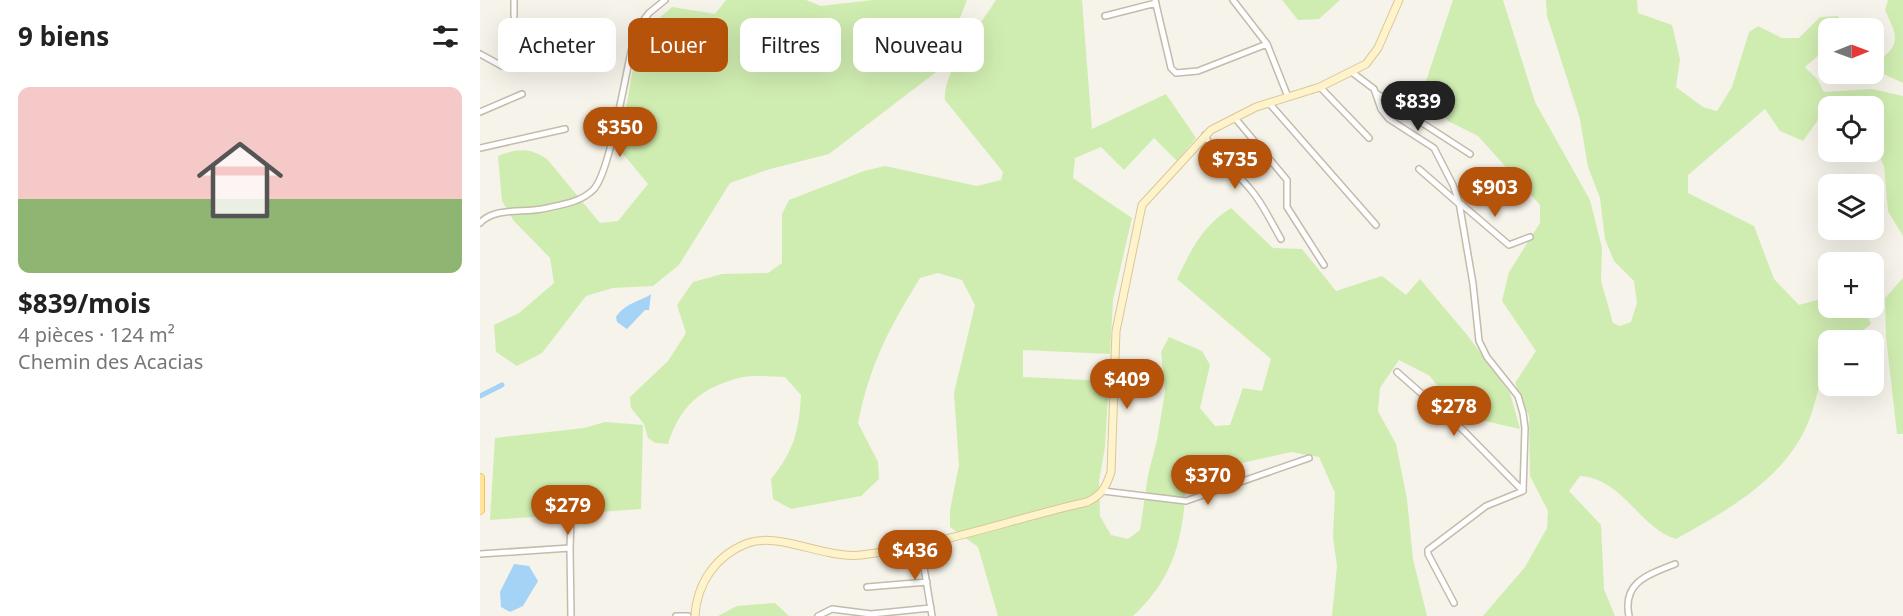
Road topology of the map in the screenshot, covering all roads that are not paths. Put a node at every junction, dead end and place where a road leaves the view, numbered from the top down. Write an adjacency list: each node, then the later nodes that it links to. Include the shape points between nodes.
1 (514, 0): 6 (street)
2 (665, 0): 26 (street, via 636,30 608,158 597,186 577,200 538,210 496,214)
3 (1233, 0): 8 (street)
4 (1399, 0): 11 (main road, via 1378,48)
5 (1155, 1): 7 (street); 8 (street, via 1171,68 1180,74)
6 (514, 16)
7 (1105, 16)
8 (1268, 44): 15 (street)
9 (480, 54): 10 (street)
10 (498, 64)
11 (1353, 73): 12 (main road); 13 (street)
12 (1320, 87): 15 (main road); 21 (street)
13 (1376, 93): 23 (street); 25 (street, via 1385,115 1437,153)
14 (522, 94): 17 (street)
15 (1288, 98): 16 (main road)
16 (1269, 103): 18 (main road); 27 (street)
17 (480, 112)
18 (1234, 118): 20 (main road); 30 (street, via 1287,180 1287,207)
19 (566, 129): 22 (street)
20 (1205, 135): 29 (street, via 1216,156 1255,195); 34 (main road, via 1142,204 1136,223 1116,331 1111,472)
21 (1369, 138)
22 (480, 148)
23 (1470, 154)
24 (1419, 169): 25 (street)
25 (1460, 203): 28 (street, via 1509,245); 35 (street, via 1479,340 1487,357 1518,396 1523,414)
26 (480, 224)
27 (1376, 225)
28 (1530, 237)
29 (1281, 239)
30 (1324, 265)
31 (1396, 372): 35 (street, via 1473,439)
32 (1309, 458): 34 (street, via 1186,501)
33 (480, 480): 36 (main road)
34 (1104, 491): 39 (main road, via 1087,502)
35 (1523, 491): 45 (street, via 1486,506 1428,550)
36 (480, 498): 37 (main road)
37 (480, 510)
38 (572, 518): 40 (street)
39 (920, 543): 43 (street); 50 (main road, via 852,556 768,541 753,542 728,555 706,576)
40 (570, 548): 41 (street); 47 (street)
41 (480, 554)
42 (1675, 564): 53 (street, via 1639,579 1629,593)
43 (927, 582): 44 (street); 46 (street)
44 (867, 587)
45 (1454, 603)
46 (931, 608): 51 (street, via 871,614 832,609); 52 (street)
47 (571, 616)
48 (676, 616): 49 (street)
49 (688, 616)
50 (695, 616)
51 (818, 616)
52 (932, 616)
53 (1629, 616)

